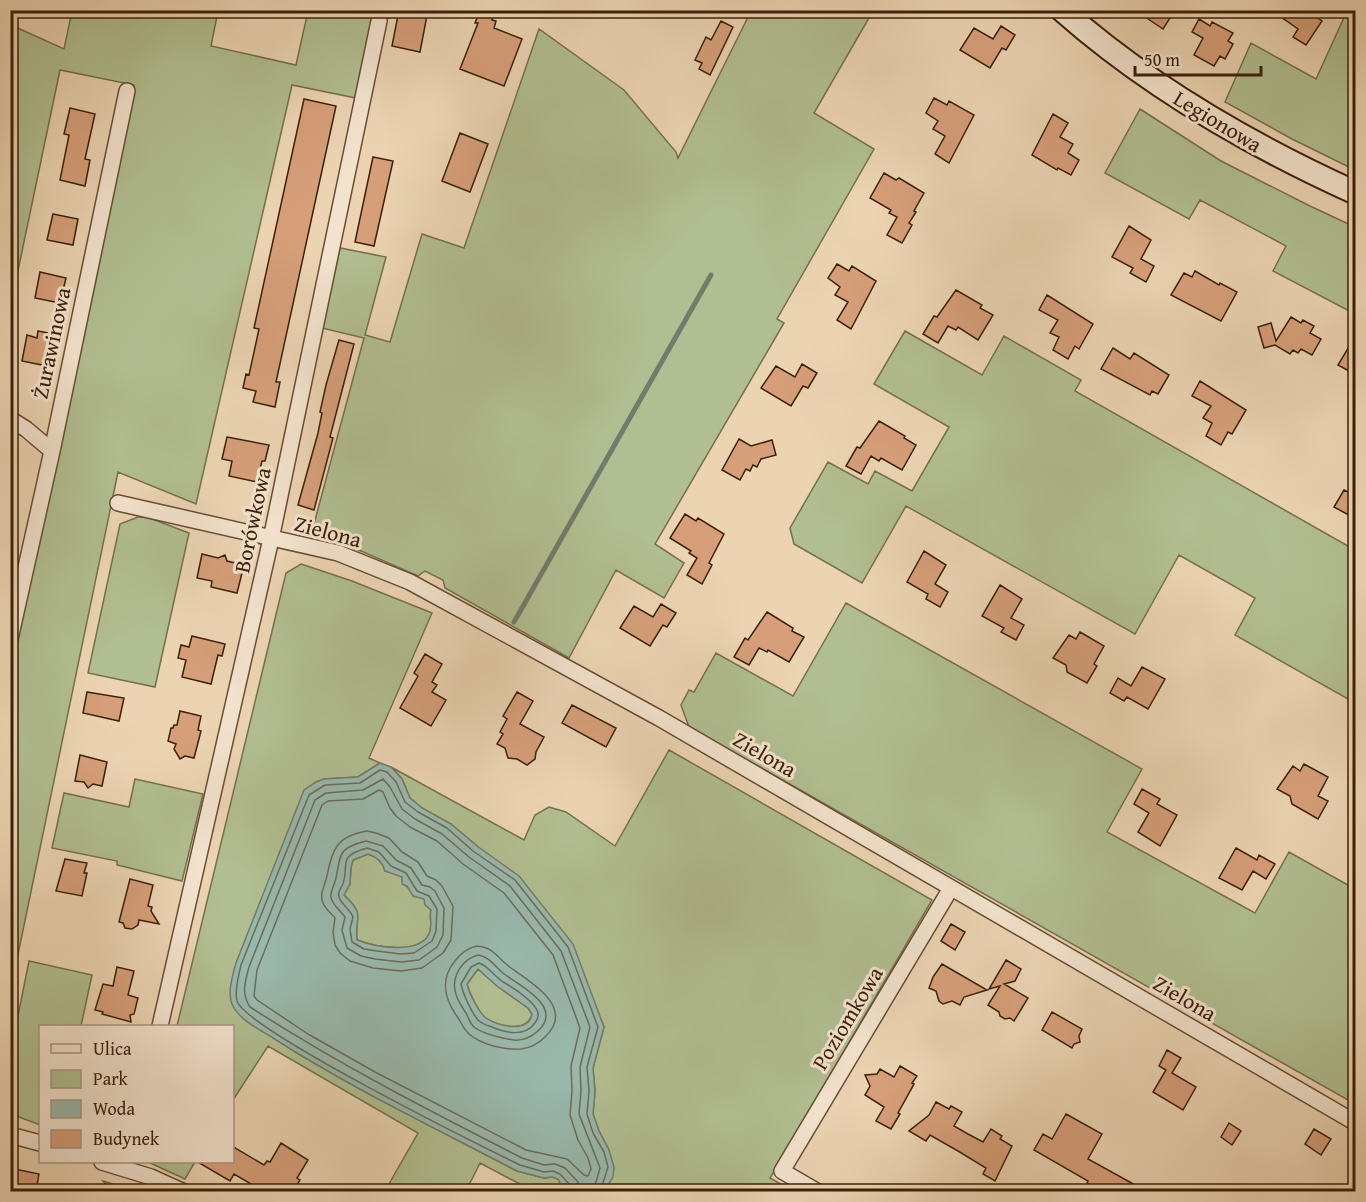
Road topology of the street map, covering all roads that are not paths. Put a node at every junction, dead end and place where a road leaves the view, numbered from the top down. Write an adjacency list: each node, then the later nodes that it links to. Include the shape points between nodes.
1 (1073, 14): 4 (main road, Legionowa, via 1137,71 1213,121)
2 (379, 21): 8 (street, Borówkowa)
3 (127, 91): 6 (street, Żurawinowa)
4 (1356, 193)
5 (10, 419): 6 (street)
6 (52, 451): 9 (street, Żurawinowa)
7 (118, 503): 8 (street, Zielona)
8 (271, 539): 10 (street, Zielona, via 338,553 410,582 659,718); 11 (street, Borówkowa)
9 (10, 639)
10 (951, 888): 12 (street, Zielona); 17 (street, Poziomkowa, via 782,1171)
11 (160, 1025)
12 (1356, 1123)
13 (10, 1135): 14 (street)
14 (39, 1143)
15 (128, 1165): 16 (street)
16 (184, 1191)
17 (818, 1191)

